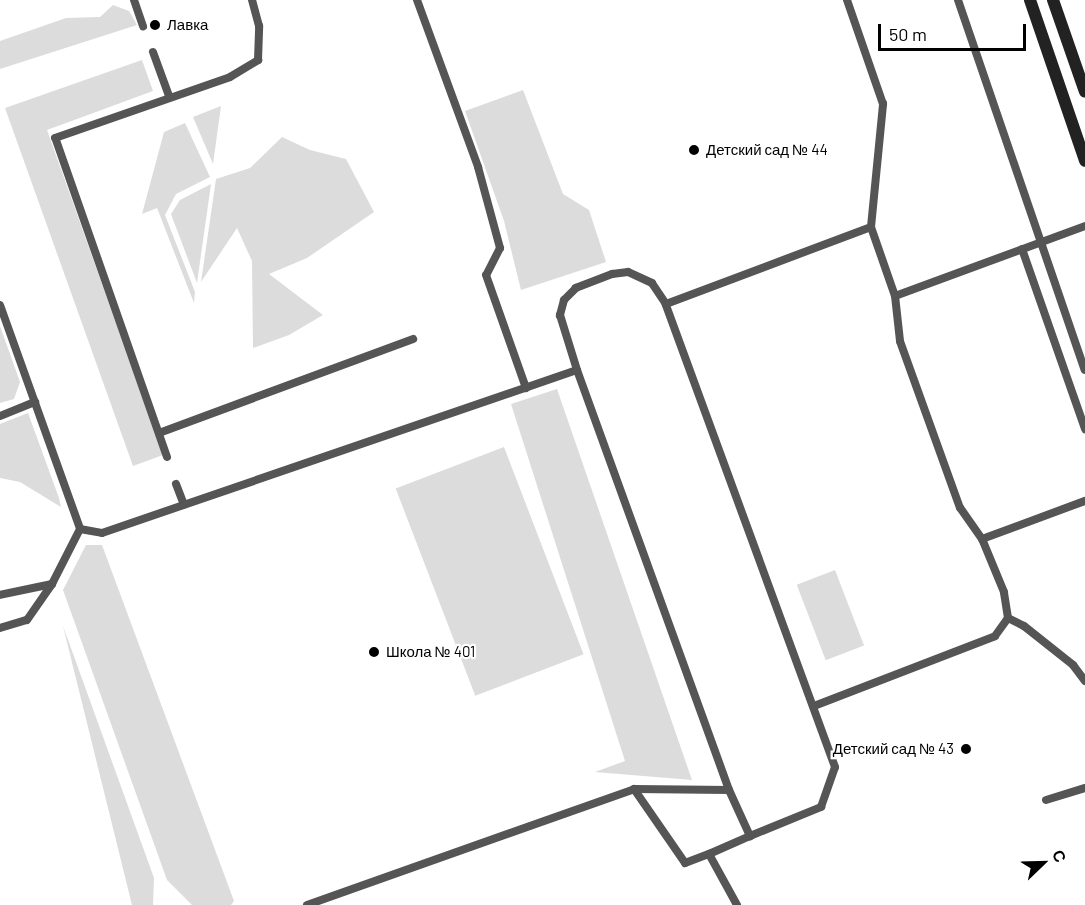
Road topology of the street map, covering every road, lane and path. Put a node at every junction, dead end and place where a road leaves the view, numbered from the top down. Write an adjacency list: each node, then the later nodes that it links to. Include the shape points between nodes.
1 (134, 0): 8 (lane)
2 (252, 0): 11 (lane, via 260,26 258,60 230,77)
3 (417, 0): 23 (lane, via 478,167 500,248 486,275)
4 (847, 0): 14 (lane, via 883,104)
5 (958, 0): 15 (lane)
6 (1030, 0): 12 (main road)
7 (1053, 0): 10 (main road)
8 (143, 26)
9 (153, 52): 11 (lane)
10 (1085, 92)
11 (169, 96): 27 (lane, via 55,138)
12 (1085, 161)
13 (1085, 226): 15 (lane)
14 (871, 227): 17 (lane); 18 (lane)
15 (1042, 242): 16 (lane); 22 (lane)
16 (1022, 249): 17 (lane); 26 (lane)
17 (895, 296): 33 (lane, via 900,341 960,508)
18 (666, 304): 21 (lane, via 652,283 628,272 576,288 564,300 560,315); 39 (lane)
19 (0, 305): 24 (lane)
20 (413, 339): 27 (lane)
21 (577, 370): 23 (lane); 42 (lane)
22 (1085, 370)
23 (526, 388): 31 (lane)
24 (34, 402): 25 (lane); 32 (lane)
25 (0, 416)
26 (1085, 429)
27 (159, 433): 28 (lane)
28 (167, 457)
29 (176, 484): 31 (lane)
30 (1085, 501): 33 (lane)
31 (184, 505): 32 (lane, via 102,533)
32 (80, 529): 34 (lane)
33 (982, 539): 36 (lane, via 1004,592)
34 (52, 584): 35 (lane); 37 (lane, via 27,620)
35 (0, 595)
36 (1008, 618): 38 (lane, via 1073,665); 39 (lane, via 995,636)
37 (0, 628)
38 (1085, 681)
39 (814, 706): 44 (lane, via 835,767 821,807)
40 (1085, 788): 43 (lane)
41 (634, 789): 42 (lane); 45 (lane, via 685,863); 46 (lane)
42 (729, 790): 44 (lane)
43 (1046, 800)
44 (750, 836): 45 (lane)
45 (709, 854): 47 (lane)
46 (307, 905)
47 (737, 905)

